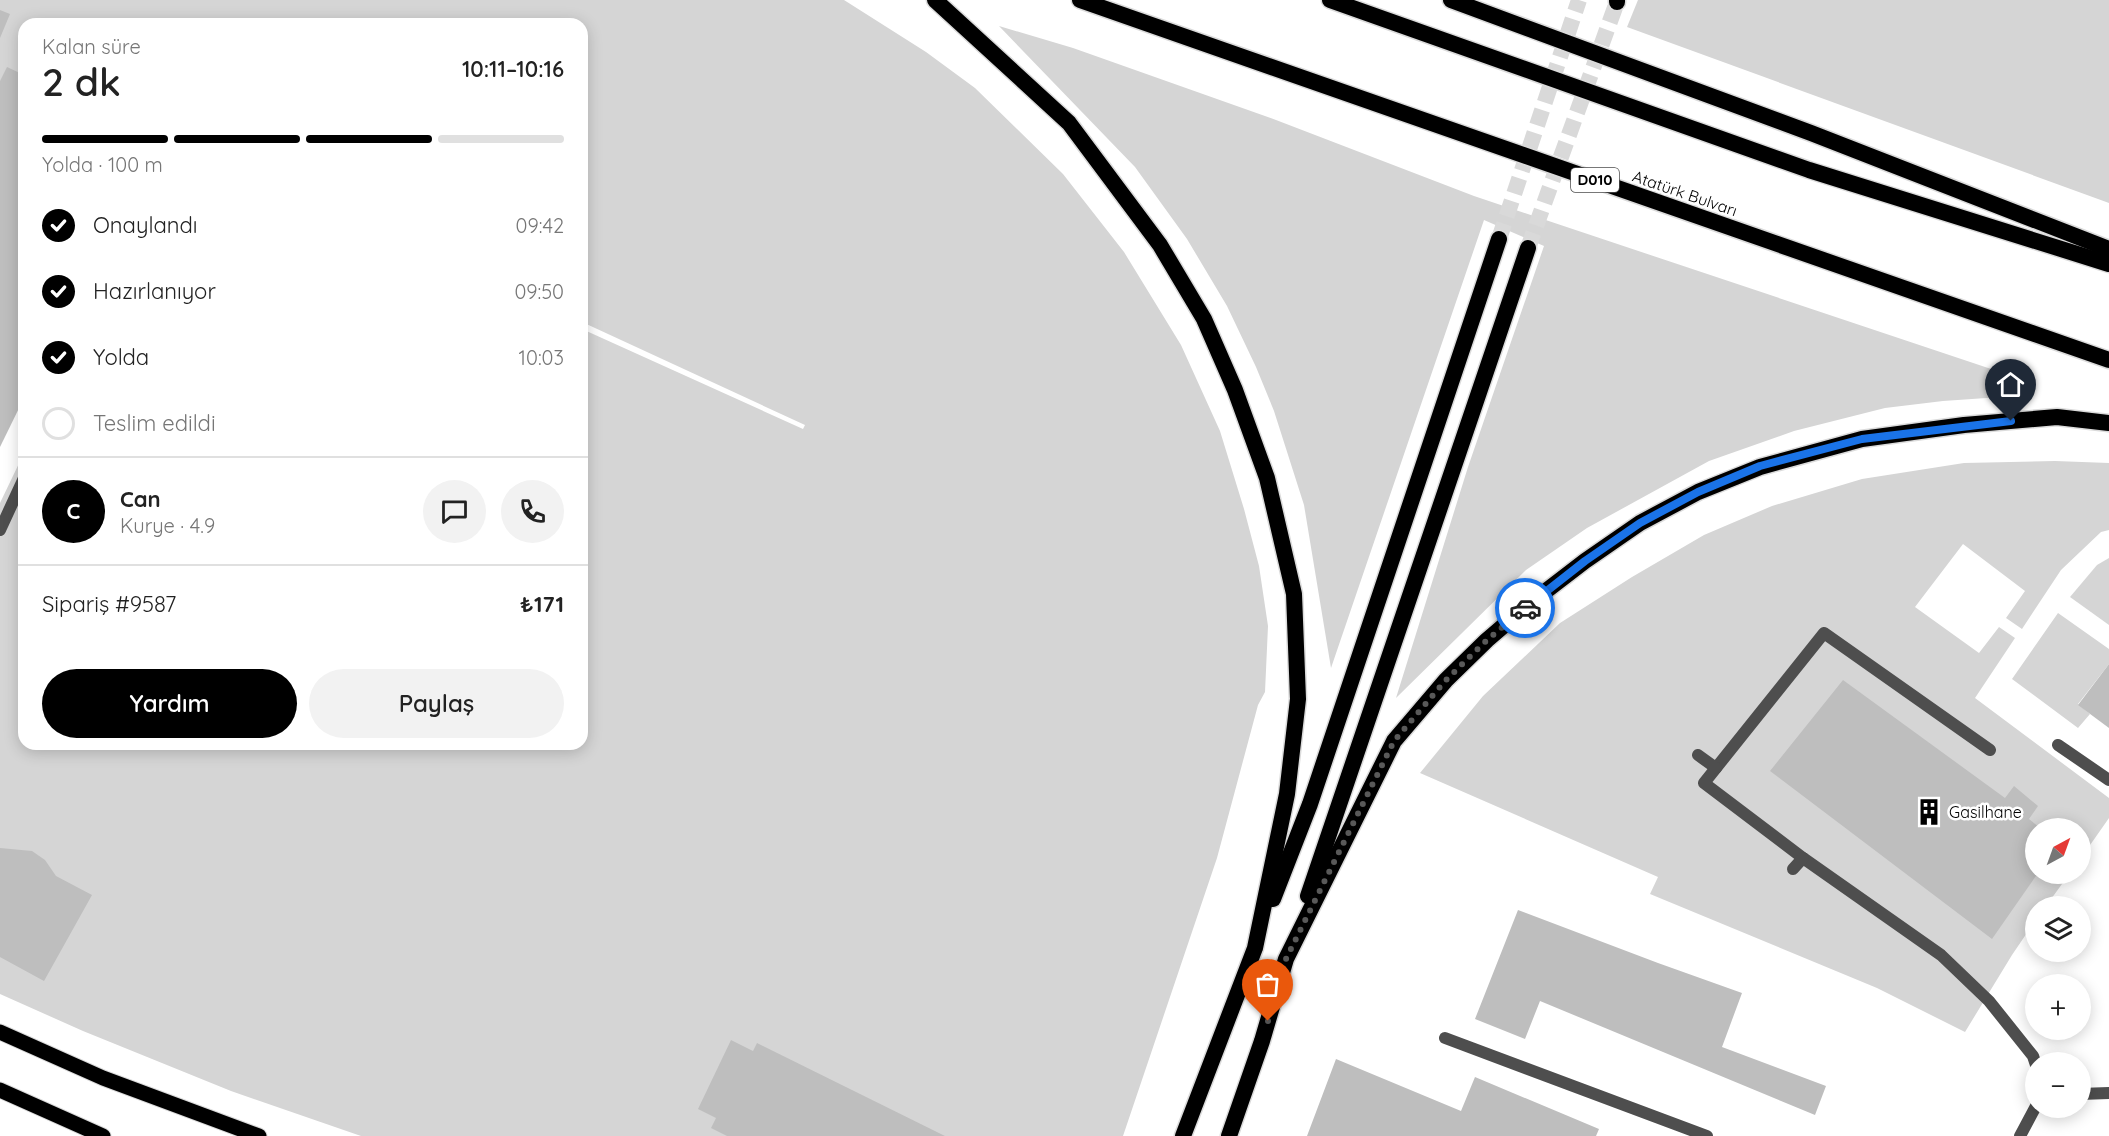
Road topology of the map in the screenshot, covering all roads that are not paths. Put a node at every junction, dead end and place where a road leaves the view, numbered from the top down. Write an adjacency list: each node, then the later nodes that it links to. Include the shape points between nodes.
1 (935, 0): 20 (highway, via 1069,123 1160,244 1204,319 1267,478 1294,594 1298,699 1287,794)
2 (1080, 0): 9 (highway, Atatürk Bulvarı / D010)
3 (1330, 0): 8 (highway, via 1809,170)
4 (1451, 0): 7 (highway, via 1811,133)
5 (1499, 239): 20 (highway, via 1314,793)
6 (1528, 248): 21 (highway)
7 (2109, 249)
8 (2109, 264)
9 (2109, 360)
10 (2109, 423): 21 (highway, via 2058,417 1862,439 1760,466 1698,492 1640,523 1585,561 1487,640 1446,680 1394,741)
11 (18, 491): 12 (street)
12 (0, 530)
13 (2058, 745): 17 (street)
14 (1990, 750): 16 (street, via 1824,633)
15 (1698, 755): 16 (street)
16 (1716, 768): 18 (street, via 1704,783)
17 (2109, 780)
18 (1803, 858): 19 (street); 24 (street, via 1941,955 1989,1001)
19 (1793, 869)
20 (1255, 948): 31 (highway)
21 (1286, 959): 32 (highway)
22 (0, 1032): 30 (main road, via 103,1078)
23 (1445, 1038): 33 (street)
24 (2030, 1052)
25 (0, 1090): 29 (main road)
26 (2109, 1093): 27 (street)
27 (2091, 1094)
28 (2030, 1118): 34 (street)
29 (103, 1136)
30 (259, 1136)
31 (1183, 1136)
32 (1229, 1136)
33 (1707, 1136)
34 (2020, 1136)

